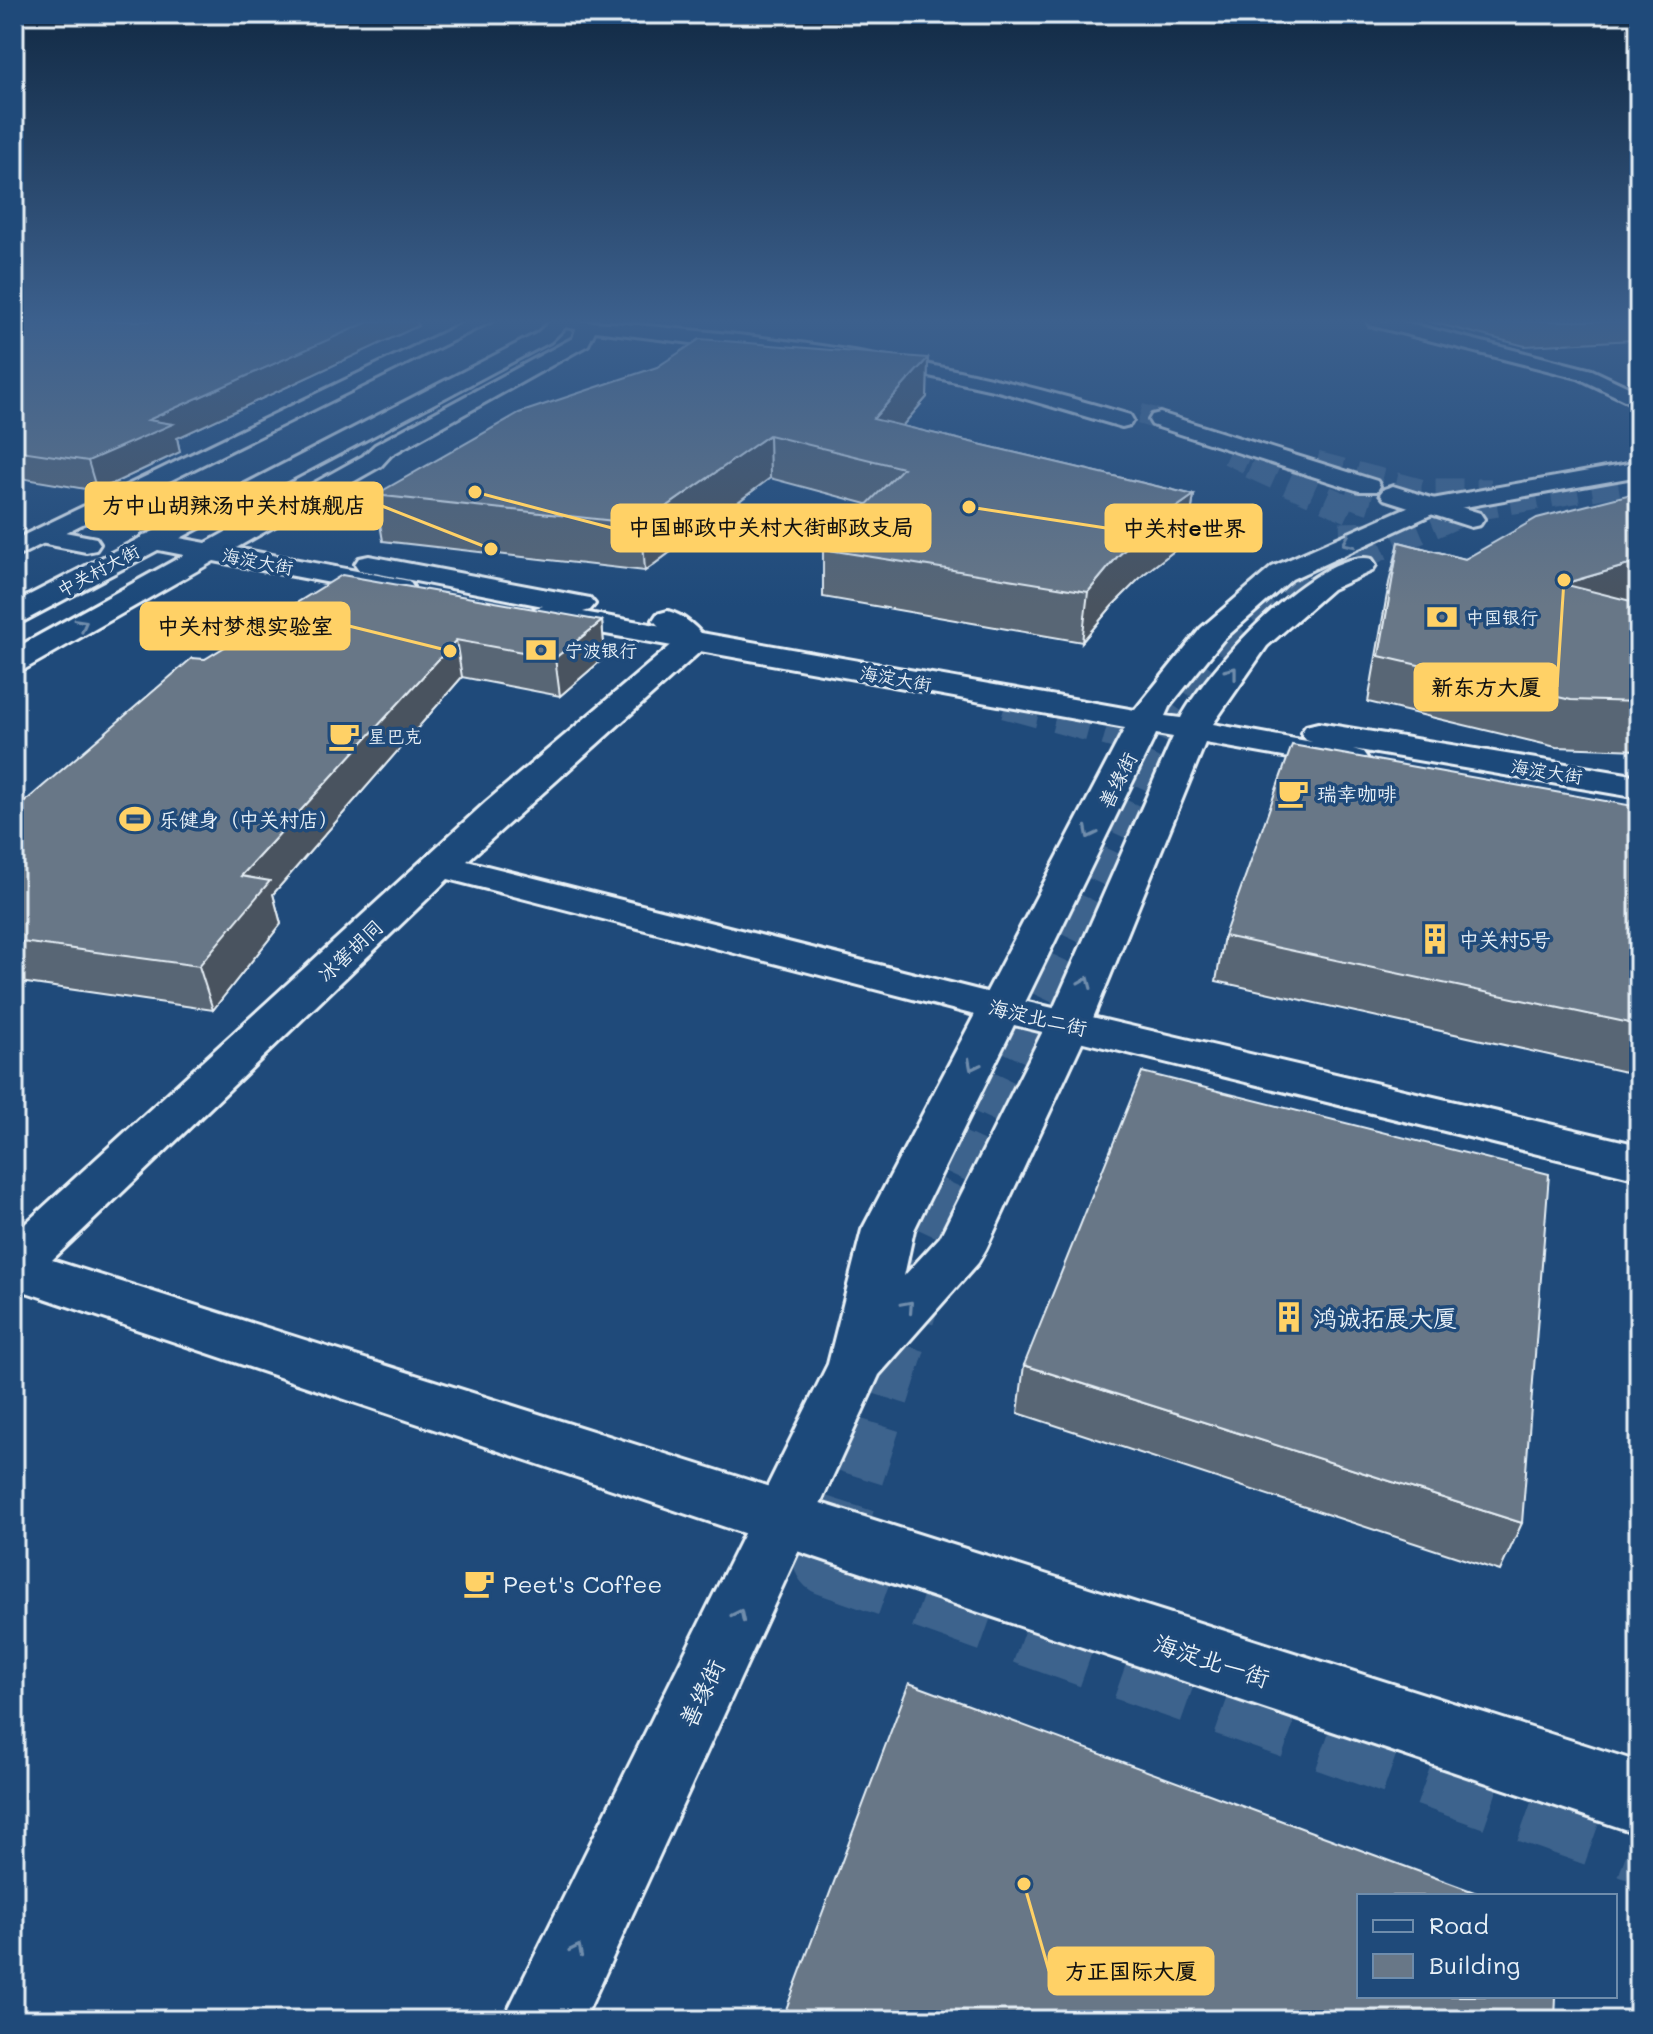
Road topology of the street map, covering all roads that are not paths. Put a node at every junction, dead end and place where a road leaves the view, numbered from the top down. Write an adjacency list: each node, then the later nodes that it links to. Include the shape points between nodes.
1 (315, 416): 16 (street)
2 (334, 416): 8 (street)
3 (394, 416): 12 (street, 中关村大街)
4 (445, 416): 14 (street)
5 (1125, 416): 7 (street)
6 (1130, 416): 7 (street)
7 (1141, 420): 11 (street)
8 (267, 453)
9 (1639, 469): 11 (street, 善缘街)
10 (1639, 485): 11 (street, 善缘街)
11 (1404, 505): 20 (street, 善缘街, one-way to 20, via 1282,573 1212,634); 21 (street, 善缘街, one-way to 11, via 1256,640)
12 (166, 535): 14 (street, 海淀大街); 17 (street, 中关村大街)
13 (93, 541): 16 (street)
14 (222, 545): 18 (street, 海淀大街); 19 (street, one-way to 14)
15 (14, 550): 16 (street)
16 (47, 550)
17 (14, 615)
18 (680, 631): 20 (street, 海淀大街); 24 (street, 冰窖胡同)
19 (14, 662)
20 (1150, 714): 21 (street, 海淀大街); 25 (street, 善缘街, one-way to 25)
21 (1196, 723): 22 (street, 海淀大街); 23 (street, 海淀大街); 26 (street, 善缘街, one-way to 21)
22 (1639, 787)
23 (1639, 808)
24 (439, 865): 25 (street, 海淀北二街); 28 (street, 冰窖胡同)
25 (1002, 1009): 26 (street, 海淀北二街); 29 (street, 善缘街, one-way to 29, via 888,1230)
26 (1069, 1023): 27 (street, 海淀北二街); 29 (street, 善缘街, one-way to 26, via 960,1249)
27 (1639, 1162)
28 (14, 1267): 30 (street, 海淀北一街)
29 (856, 1364): 30 (street, 善缘街)
30 (784, 1521): 31 (street, 海淀北一街); 32 (street, 善缘街, one-way to 30)
31 (1639, 1798)
32 (543, 2020)

